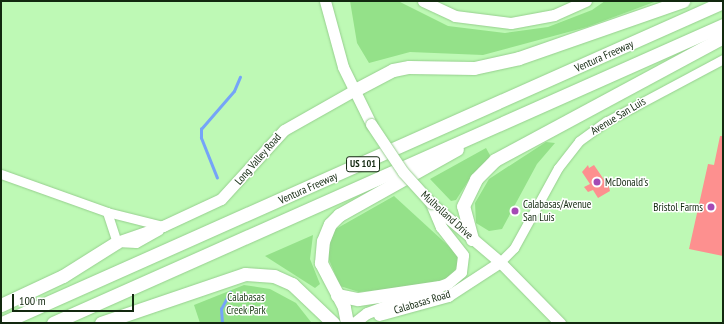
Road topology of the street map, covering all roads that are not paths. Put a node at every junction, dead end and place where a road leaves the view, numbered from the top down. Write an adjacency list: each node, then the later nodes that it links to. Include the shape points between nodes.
1 (325, 1): 9 (main road, Mulholland Drive)
2 (423, 1): 3 (main road, via 455,16 511,23 554,15)
3 (586, 1)
4 (683, 1): 9 (highway, via 518,58 474,68 409,67 393,70)
5 (723, 2): 21 (highway, Ventura Freeway / US 101)
6 (723, 25): 10 (highway, Ventura Freeway / US 101)
7 (723, 37): 15 (highway, via 495,160 476,179 463,206)
8 (723, 59): 17 (street, Avenue San Luis, via 607,121 579,141 558,168 514,248)
9 (353, 91): 12 (main road, Mulholland Drive, bridge, via 371,124 403,172); 14 (main road, Long Valley Road, via 284,130 221,199)
10 (512, 117): 19 (highway, via 339,215 326,232 321,252 321,263); 22 (highway, Ventura Freeway / US 101)
11 (1, 174): 13 (street)
12 (431, 203): 15 (main road, Mulholland Drive); 18 (main road, via 441,227 463,255 462,272 456,279)
13 (107, 212): 14 (street); 16 (street)
14 (163, 226): 16 (main road, Long Valley Road)
15 (472, 238): 17 (main road, Mulholland Drive)
16 (117, 242): 20 (highway, via 63,276)
17 (500, 262): 27 (main road, Calabasas Road, via 448,296); 28 (main road, Mulholland Drive)
18 (438, 287): 19 (highway, via 358,299); 26 (main road, via 367,313)
19 (337, 295): 25 (highway)
20 (1, 305)
21 (2, 323)
22 (53, 323)
23 (101, 323): 24 (highway, via 245,274 274,276 292,284)
24 (332, 323)
25 (348, 323)
26 (354, 323)
27 (360, 323)
28 (560, 323)

